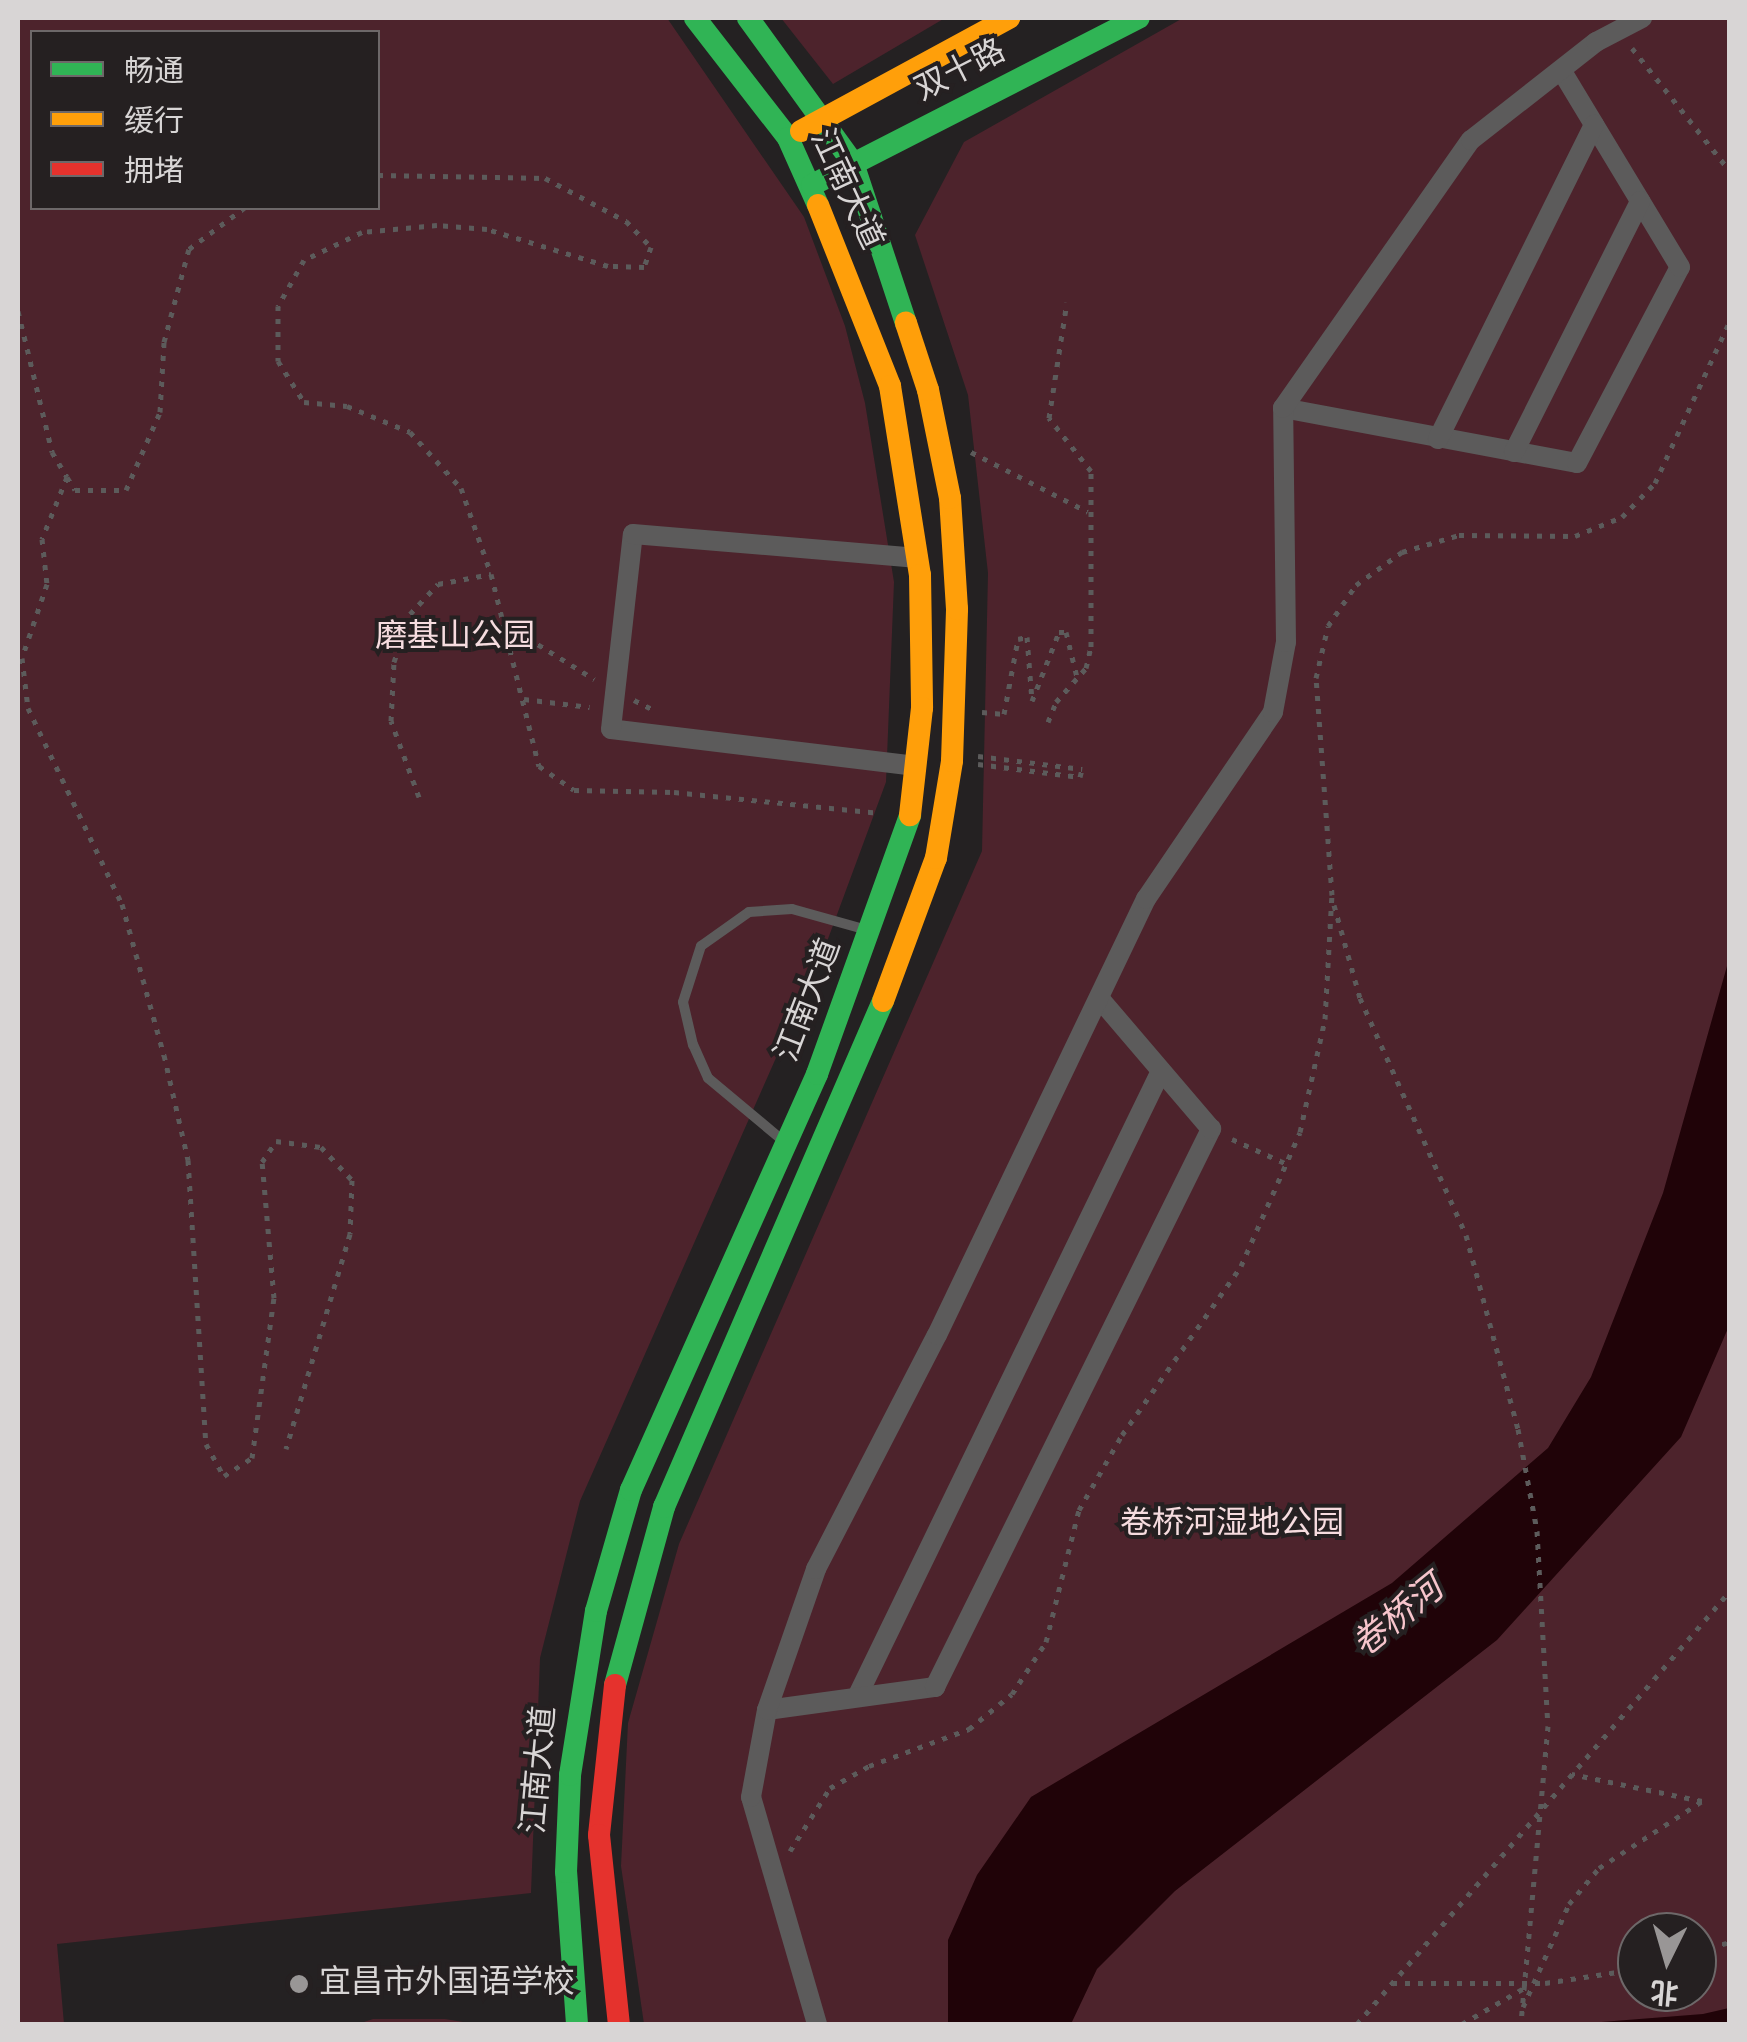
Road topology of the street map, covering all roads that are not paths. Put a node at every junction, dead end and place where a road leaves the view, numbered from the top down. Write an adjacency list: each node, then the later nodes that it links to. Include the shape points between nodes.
1 (696, 18): 9 (main road, 江南大道)
2 (748, 18): 7 (main road, 江南大道)
3 (1009, 18): 7 (main road, 双十路)
4 (1139, 18): 10 (main road, 双十路)
5 (1642, 18): 6 (street)
6 (1561, 70): 8 (street); 13 (street, via 1471,140)
7 (824, 118): 9 (main road, 双十路); 10 (main road, 江南大道)
8 (1594, 125): 12 (street); 14 (street)
9 (788, 138): 11 (main road, 江南大道)
10 (852, 163): 11 (main road, 双十路); 25 (main road, 江南大道, via 904,308 950,498 957,609 952,761 936,858 895,974 664,1507 626,1622 606,1729 598,1835)
11 (812, 185): 16 (main road, 江南大道, via 890,386)
12 (1640, 200): 15 (street); 15 (street, via 1680,266 1577,464)
13 (1283, 408): 14 (street); 19 (street, via 1286,642 1272,712 1146,899)
14 (1438, 439): 15 (street)
15 (1514, 452)
16 (918, 558): 17 (main road, 江南大道, via 922,708); 17 (street, via 632,534 611,730)
17 (916, 766): 18 (main road, 江南大道, via 910,816)
18 (872, 931): 21 (main road, 江南大道); 21 (lane, via 792,910 749,912 701,946 683,1002 693,1045 708,1078)
19 (1100, 998): 20 (street); 23 (street, via 816,1570)
20 (1162, 1071): 22 (street); 22 (street, via 1211,1129 935,1686)
21 (785, 1143): 24 (main road, 江南大道, via 630,1490 596,1611 570,1775 566,1872)
22 (857, 1697): 23 (street)
23 (767, 1710): 26 (street, via 751,1797)
24 (577, 2024)
25 (619, 2024)
26 (816, 2024)

